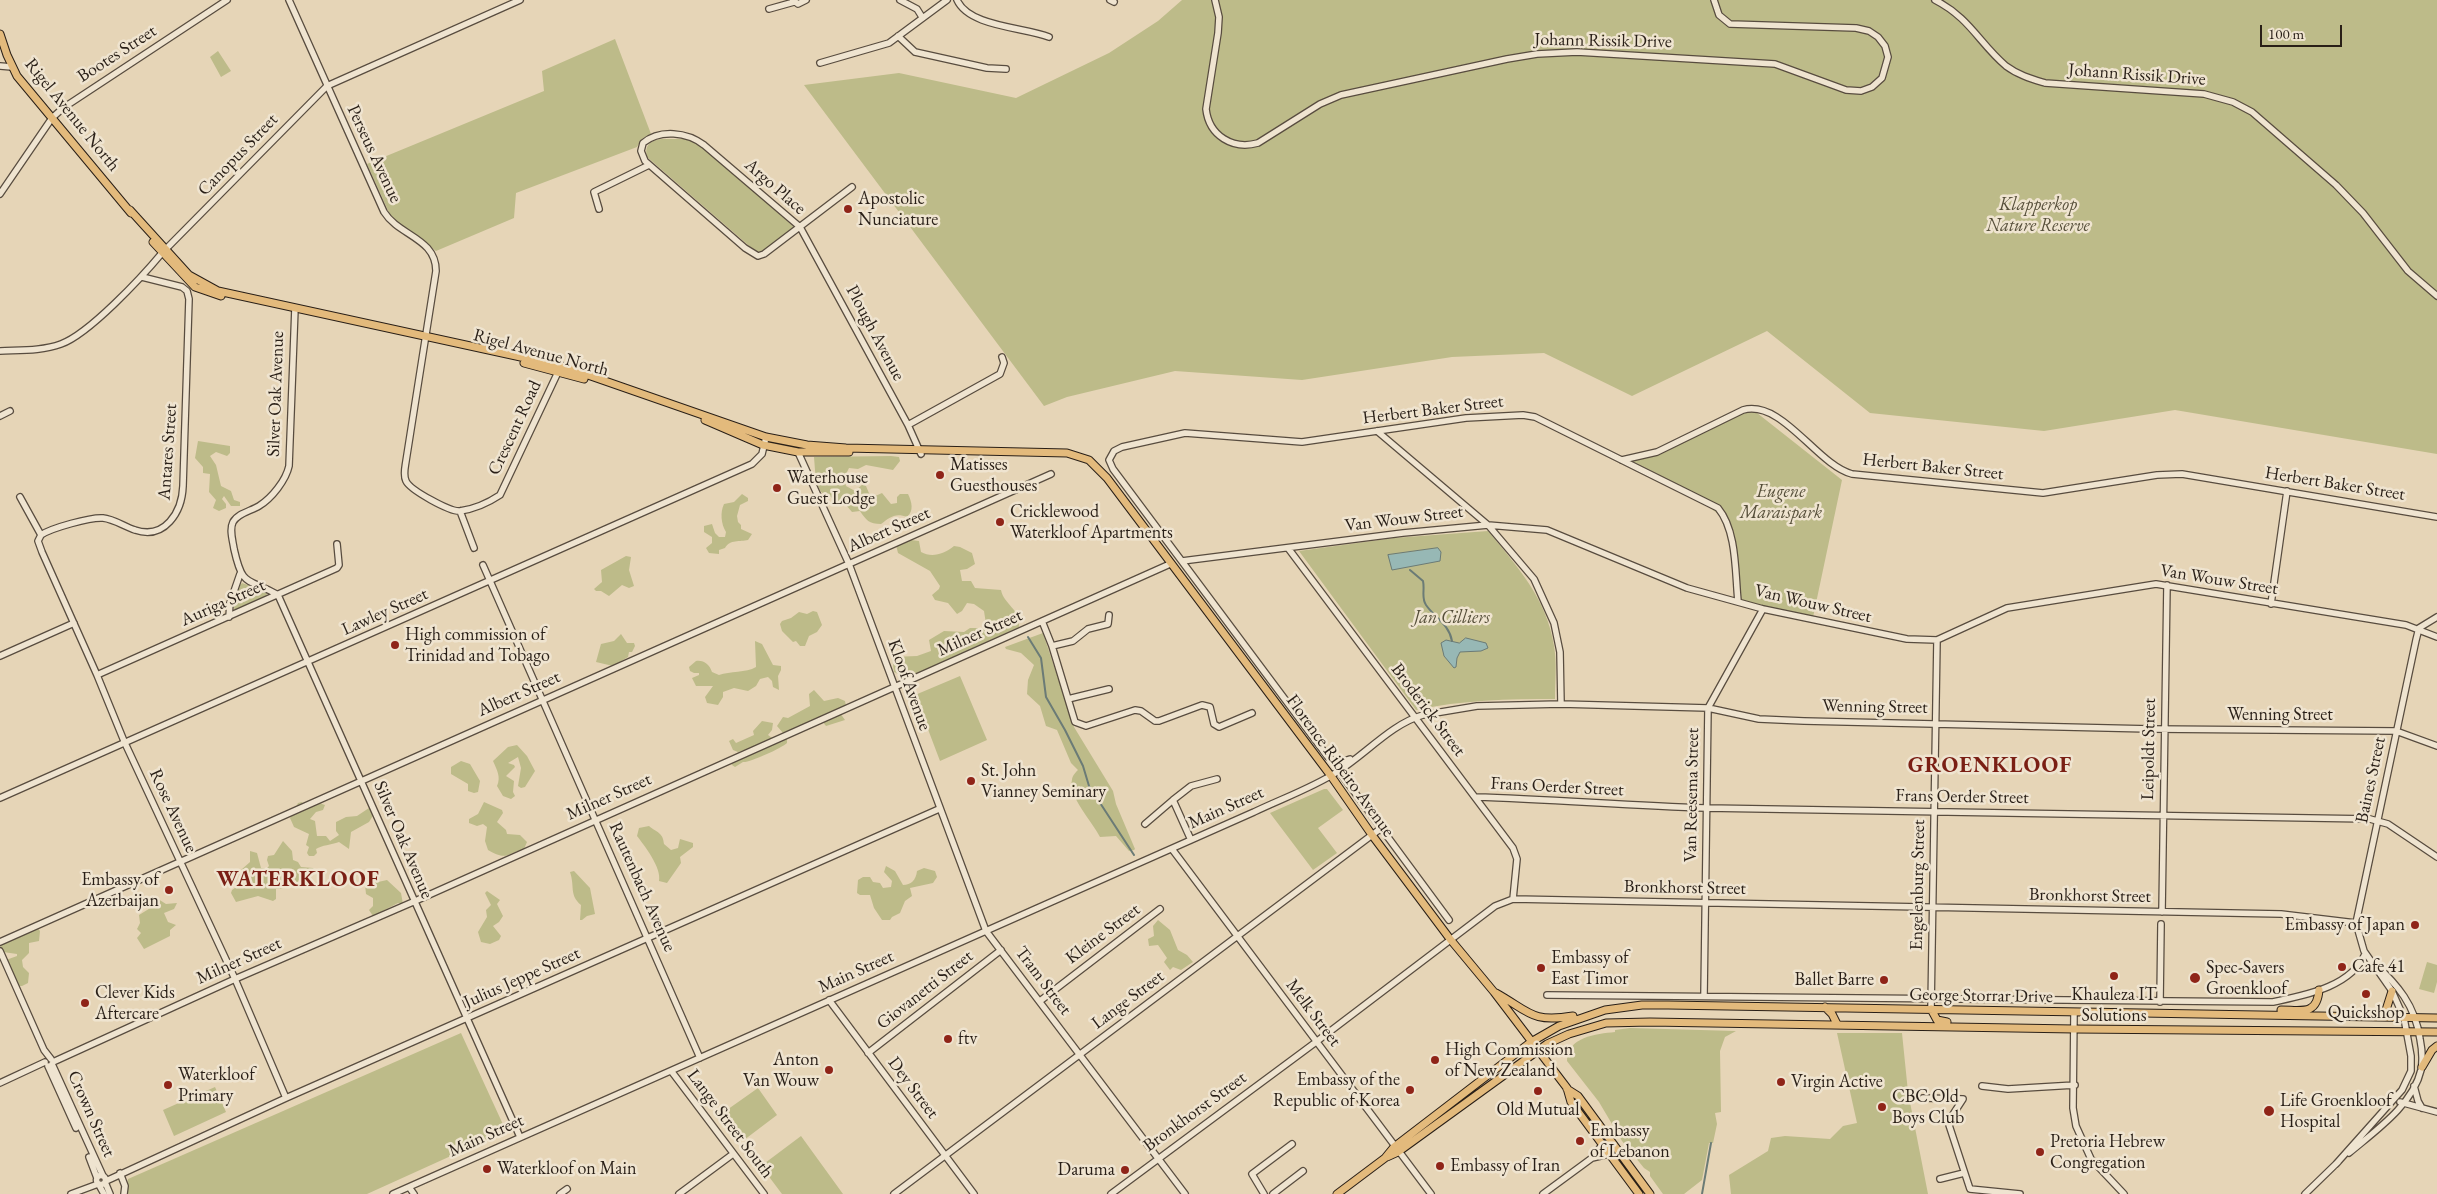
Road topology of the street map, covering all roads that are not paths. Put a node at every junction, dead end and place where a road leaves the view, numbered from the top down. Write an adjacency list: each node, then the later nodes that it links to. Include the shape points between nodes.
1 (226, 0): 22 (street, Bootes Street, via 73,100)
2 (289, 0): 21 (street, Perseus Avenue)
3 (520, 0): 21 (street, Canopus Street)
4 (806, 0): 11 (street, via 801,4)
5 (900, 0): 13 (street, via 917,9)
6 (946, 0): 13 (street)
7 (957, 0): 16 (street, via 965,11 1000,26)
8 (1215, 0): 9 (street, Johann Rissik Drive, via 1218,33 1206,102 1207,116 1214,131 1238,146 1258,143 1320,104 1341,95 1538,54 1586,53 1775,64 1856,91 1872,88 1885,73 1888,58 1885,46 1869,31 1730,24 1719,15)
9 (1714, 0)
10 (1935, 0): 30 (street, Johann Rissik Drive, via 1959,14 1999,59 2025,76 2045,83 2204,94 2233,102 2252,112 2336,185 2363,213 2408,271)
11 (793, 1): 12 (street)
12 (769, 8)
13 (922, 17): 15 (street)
14 (0, 34): 19 (main road, Rigel Avenue North)
15 (898, 36): 17 (street, via 883,46); 20 (street, via 915,52 987,68)
16 (1049, 37)
17 (820, 63)
18 (0, 66): 19 (street)
19 (12, 67): 22 (main road, Rigel Avenue North)
20 (1006, 69)
21 (327, 86): 28 (street, Canopus Street); 32 (street, Perseus Avenue, via 384,212 429,249 436,259)
22 (52, 118): 25 (street, Bootes Street); 28 (main road, Rigel Avenue North)
23 (649, 165): 26 (street, via 594,192); 27 (street, Argo Place, via 756,256 764,254); 27 (street, Argo Place, via 641,156 646,140 662,135 690,136)
24 (852, 187): 27 (street)
25 (0, 194)
26 (599, 209)
27 (800, 227): 38 (street, Plough Avenue)
28 (164, 251): 29 (street, Canopus Street); 31 (main road, Rigel Avenue North, via 189,275 210,288)
29 (142, 277): 33 (street, Canopus Street, via 70,340 51,347); 54 (street, Antares Street, via 182,287 188,294 184,478 179,508 170,523 155,531 137,531 100,518 51,529)
30 (2437, 296)
31 (295, 310): 32 (main road, Rigel Avenue North); 62 (street, Silver Oak Avenue, via 289,466 266,500 233,523 232,536)
32 (426, 338): 35 (main road, Rigel Avenue North); 51 (street, via 405,479 410,486 442,505)
33 (0, 351)
34 (1002, 357): 38 (street, via 1004,363 1000,374)
35 (560, 369): 40 (main road, Rigel Avenue North); 42 (main road, Rigel Avenue North, via 681,411); 51 (street, Crescent Road, via 500,495)
36 (10, 411): 37 (street)
37 (0, 416)
38 (908, 425): 45 (street, Plough Avenue)
39 (1377, 431): 47 (street, Herbert Baker Street, via 1466,418 1523,415 1543,421); 53 (street); 58 (street, Herbert Baker Street, via 1295,442 1185,433 1114,451 1109,462 1113,469)
40 (766, 437): 41 (main road, Rigel Avenue North); 42 (street, Lawley Street)
41 (787, 441): 43 (main road, Rigel Avenue North); 44 (main road)
42 (763, 445): 44 (main road, Rigel Avenue North); 63 (street, Lawley Street, via 760,457 752,464)
43 (807, 445): 44 (main road); 45 (main road, Rigel Avenue North)
44 (798, 452): 45 (main road, Rigel Avenue North); 59 (street, Kloof Avenue)
45 (921, 452): 46 (main road, Rigel Avenue North, via 1067,453)
46 (1089, 460): 60 (main road, Florence Ribeiro Avenue, via 1107,478)
47 (1622, 460): 49 (street, Herbert Baker Street, via 1656,452 1752,408 1772,414 1837,466 1852,474 2043,493 2182,474); 68 (street, via 1710,502 1724,515 1732,545)
48 (1051, 474): 59 (street, Albert Street)
49 (2286, 491): 52 (street, Herbert Baker Street); 69 (street)
50 (20, 497): 54 (street)
51 (460, 511): 56 (street)
52 (2437, 517)
53 (1488, 525): 57 (street, Van Wouw Street); 68 (street, Van Wouw Street, via 1554,532 1682,587); 87 (street, via 1534,578 1549,610 1560,652)
54 (41, 535): 75 (street, Rose Avenue, via 38,544)
55 (336, 544): 67 (street, Auriga Street, via 338,567)
56 (474, 548)
57 (1288, 548): 58 (street, Van Wouw Street); 90 (street, Broderick Street)
58 (1182, 561): 64 (street)
59 (848, 564): 83 (street, Kloof Avenue); 86 (street, Albert Street)
60 (1170, 564): 66 (main road, Florence Ribeiro Avenue); 74 (street, Milner Street)
61 (483, 565): 63 (street, Rautenbach Avenue)
62 (240, 574): 67 (street); 72 (street)
63 (490, 581): 81 (street, Lawley Street); 86 (street, Rautenbach Avenue)
64 (1199, 584): 66 (street); 96 (street, via 1328,757 1342,763)
65 (2167, 585): 69 (street, Van Wouw Street); 78 (street, Van Wouw Street, via 2141,585 2007,608); 92 (street, Leipoldt Street)
66 (1190, 591): 98 (main road, Florence Ribeiro Avenue)
67 (278, 595): 72 (street, Auriga Street); 81 (street, Silver Oak Avenue)
68 (1738, 601): 70 (street, Van Wouw Street)
69 (2271, 604): 76 (street, Van Wouw Street)
70 (1763, 609): 78 (street, Van Wouw Street, via 1862,631 1907,639); 88 (street, Van Reesema Street)
71 (1109, 615): 79 (street, via 1108,624 1088,629 1072,641)
72 (229, 616): 82 (street, Auriga Street)
73 (2437, 617): 76 (street)
74 (1042, 622): 79 (street); 83 (street, Milner Street)
75 (74, 623): 80 (street); 82 (street, Rose Avenue)
76 (2419, 628): 77 (street, Van Wouw Street); 93 (street, Baines Street)
77 (2437, 637)
78 (1937, 640): 91 (street, Engelenburg Street)
79 (1052, 646): 85 (street)
80 (0, 656)
81 (308, 662): 94 (street, Lawley Street); 100 (street, Silver Oak Avenue)
82 (97, 675): 94 (street, Rose Avenue)
83 (893, 687): 105 (street, Kloof Avenue); 108 (street, Milner Street)
84 (1109, 690): 85 (street)
85 (1068, 699): 89 (street, via 1075,722 1086,726 1135,710 1159,721 1202,705 1210,707 1216,726)
86 (542, 700): 100 (street, Albert Street); 108 (street, Rautenbach Avenue)
87 (1561, 704): 88 (street, Wenning Street); 90 (street, Wenning Street, via 1477,706)
88 (1708, 708): 91 (street, Wenning Street, via 1763,719); 104 (street, Van Reesema Street)
89 (1252, 713)
90 (1415, 717): 96 (street, Wenning Street); 101 (street, Broderick Street)
91 (1936, 723): 92 (street, Wenning Street); 106 (street, Engelenburg Street)
92 (2164, 728): 93 (street, Wenning Street); 107 (street, Leipoldt Street)
93 (2396, 731): 95 (street, Wenning Street); 109 (street, Baines Street)
94 (124, 741): 102 (street, Lawley Street); 116 (street, Rose Avenue)
95 (2437, 746)
96 (1361, 754): 97 (street, Wenning Street)
97 (1339, 772): 98 (street, Wenning Street); 111 (street)
98 (1331, 776): 112 (main road, Florence Ribeiro Avenue); 113 (street, Main Street)
99 (1217, 779): 103 (street, via 1191,786)
100 (361, 780): 116 (street, Albert Street); 118 (street, Silver Oak Avenue)
101 (1475, 797): 104 (street, Frans Oerder Street); 117 (street, Broderick Street, via 1515,851)
102 (0, 798)
103 (1173, 800): 110 (street); 113 (street)
104 (1706, 808): 106 (street, Frans Oerder Street); 119 (street, Van Reesema Street)
105 (939, 809): 126 (street, Kloof Avenue); 128 (street, Julius Jeppe Street)
106 (1934, 811): 107 (street, Frans Oerder Street); 120 (street, Engelenburg Street)
107 (2164, 815): 109 (street, Frans Oerder Street); 122 (street, Leipoldt Street)
108 (596, 819): 118 (street, Milner Street); 128 (street, Rautenbach Avenue)
109 (2378, 820): 115 (street, Frans Oerder Street, via 2401,831); 124 (street, Baines Street)
110 (1145, 824)
111 (1380, 829): 112 (street, Lange Street); 123 (street)
112 (1372, 835): 127 (street, Lange Street); 129 (main road, Florence Ribeiro Avenue)
113 (1191, 840): 114 (street, Main Street)
114 (1172, 849): 126 (street, Main Street); 127 (street, Melk Street)
115 (2437, 856)
116 (180, 861): 130 (street, Albert Street); 134 (street, Rose Avenue)
117 (1513, 899): 119 (street, Bronkhorst Street); 129 (street, Bronkhorst Street, via 1499,903)
118 (413, 902): 134 (street, Milner Street); 151 (street, Silver Oak Avenue)
119 (1705, 903): 120 (street, Bronkhorst Street); 139 (street, Van Reesema Street)
120 (1933, 908): 122 (street, Bronkhorst Street); 141 (street, Engelenburg Street)
121 (1160, 909): 142 (street, Kleine Street)
122 (2162, 912): 124 (street, Bronkhorst Street, via 2281,914)
123 (1449, 920)
124 (2356, 923): 133 (street, Baines Street)
125 (2161, 924): 143 (street)
126 (986, 931): 131 (street, Tram Street); 140 (street, Main Street)
127 (1237, 936): 162 (street, Melk Street); 167 (street, Lange Street)
128 (648, 938): 151 (street, Julius Jeppe Street); 168 (street, Rautenbach Avenue)
129 (1450, 939): 137 (main road, Florence Ribeiro Avenue); 162 (street, Bronkhorst Street)
130 (0, 942)
131 (1001, 950): 142 (street, Tram Street); 166 (street, Giovanetti Street)
132 (0, 952): 169 (street, Crown Street)
133 (2367, 956): 135 (street, George Storrar Drive, via 2342,979); 136 (street, Baines Street); 153 (street, Baines Street, via 2399,987)
134 (235, 979): 169 (street, Milner Street); 178 (street, Rose Avenue)
135 (2319, 990): 143 (street, George Storrar Drive, via 2273,1002); 149 (main road, via 2317,1003 2311,1008)
136 (2392, 991): 150 (main road, via 2386,1010); 152 (street, Baines Street)
137 (1494, 992): 148 (main road, via 1542,1019); 163 (main road, Florence Ribeiro Avenue)
138 (1547, 995): 139 (street, George Storrar Drive)
139 (1704, 996): 141 (street, George Storrar Drive)
140 (829, 1000): 166 (street, Dey Street); 168 (street, Main Street)
141 (1931, 1000): 143 (street, George Storrar Drive); 146 (street, Engelenburg Street)
142 (1040, 1001): 167 (street, Tram Street)
143 (2160, 1002)
144 (1825, 1007): 145 (main road, George Storrar Drive); 148 (main road, George Storrar Drive, via 1642,1005); 155 (main road)
145 (1847, 1008): 146 (main road, George Storrar Drive); 155 (main road)
146 (1931, 1009): 147 (main road, George Storrar Drive); 156 (main road, via 1927,1020); 157 (main road, via 1940,1021 1981,1022)
147 (2074, 1013): 149 (main road, George Storrar Drive); 158 (street)
148 (1586, 1014): 163 (main road, George Storrar Drive)
149 (2266, 1014): 150 (main road, George Storrar Drive)
150 (2376, 1017): 152 (main road, George Storrar Drive)
151 (467, 1018): 178 (street, Julius Jeppe Street); 184 (street, Silver Oak Avenue)
152 (2404, 1018): 153 (main road, George Storrar Drive); 159 (street, Baines Street)
153 (2417, 1018): 154 (main road, George Storrar Drive); 160 (street)
154 (2437, 1018)
155 (1836, 1024): 156 (main road, George Storrar Drive); 165 (main road, George Storrar Drive, via 1606,1023 1569,1034)
156 (1920, 1025): 157 (main road, George Storrar Drive)
157 (1992, 1027): 158 (main road, George Storrar Drive)
158 (2074, 1029): 159 (main road, George Storrar Drive); 173 (street)
159 (2408, 1032): 160 (main road, George Storrar Drive); 177 (street, Baines Street, via 2411,1070)
160 (2419, 1032): 161 (main road, George Storrar Drive); 170 (street)
161 (2437, 1032)
162 (1316, 1042): 187 (street, Melk Street); 191 (street, Bronkhorst Street)
163 (1531, 1042): 165 (main road, Florence Ribeiro Avenue); 187 (main road, George Storrar Drive)
164 (2437, 1046): 170 (main road)
165 (1538, 1050): 176 (main road, Florence Ribeiro Avenue); 187 (main road, George Storrar Drive)
166 (868, 1053): 190 (street, Dey Street)
167 (1080, 1055): 190 (street, Lange Street); 191 (street, Tram Street)
168 (700, 1058): 171 (street, Main Street)
169 (49, 1062): 172 (street, Milner Street); 198 (street, Crown Street)
170 (2422, 1066): 175 (street)
171 (672, 1072): 184 (street, Main Street); 188 (street, Lange Street South)
172 (0, 1083)
173 (2074, 1085): 174 (street, via 2008,1089); 223 (street, via 2074,1120 2086,1153)
174 (1982, 1086)
175 (2414, 1086): 181 (street); 182 (street)
176 (1567, 1088): 186 (main road, Florence Ribeiro Avenue, via 1572,1102); 201 (main road, Florence Ribeiro Avenue, via 1578,1096)
177 (2402, 1090): 180 (street); 181 (street)
178 (286, 1098): 196 (street, Julius Jeppe Street)
179 (1923, 1098): 195 (street, via 1963,1099 1948,1122)
180 (2393, 1102): 181 (street); 193 (street)
181 (2403, 1102): 182 (street); 193 (street)
182 (2422, 1108): 183 (street)
183 (2437, 1112)
184 (520, 1137): 199 (street, Main Street)
185 (1292, 1144): 216 (street, via 1252,1174)
186 (1602, 1145): 189 (main road, Florence Ribeiro Avenue); 192 (street)
187 (1396, 1150): 218 (main road); 219 (street, Melk Street)
188 (733, 1154): 210 (street); 211 (street, Lange Street South)
189 (1609, 1154): 192 (street); 221 (main road, Florence Ribeiro Avenue)
190 (946, 1156): 212 (street, Lange Street); 213 (street, Dey Street)
191 (1158, 1158): 214 (street, Bronkhorst Street); 215 (street, Tram Street)
192 (1592, 1158): 220 (street)
193 (2336, 1164): 224 (street)
194 (1303, 1172): 217 (street)
195 (1964, 1173): 197 (street); 202 (street, via 1970,1189)
196 (119, 1174): 198 (street, Julius Jeppe Street); 206 (street, via 125,1186)
197 (1940, 1179)
198 (101, 1181): 203 (street, Julius Jeppe Street); 204 (street, Crown Street); 205 (street, Crown Street)
199 (409, 1187): 207 (street, Main Street); 208 (street)
200 (567, 1189): 209 (street)
201 (1647, 1192)
202 (1983, 1193): 222 (street)
203 (71, 1194)
204 (104, 1194)
205 (110, 1194)
206 (124, 1194)
207 (393, 1194)
208 (414, 1194)
209 (560, 1194)
210 (679, 1194)
211 (764, 1194)
212 (894, 1194)
213 (974, 1194)
214 (1111, 1194)
215 (1185, 1194)
216 (1264, 1194)
217 (1273, 1194)
218 (1337, 1194)
219 (1431, 1194)
220 (1543, 1194)
221 (1639, 1194)
222 (2020, 1194)
223 (2124, 1194)
224 (2305, 1194)

